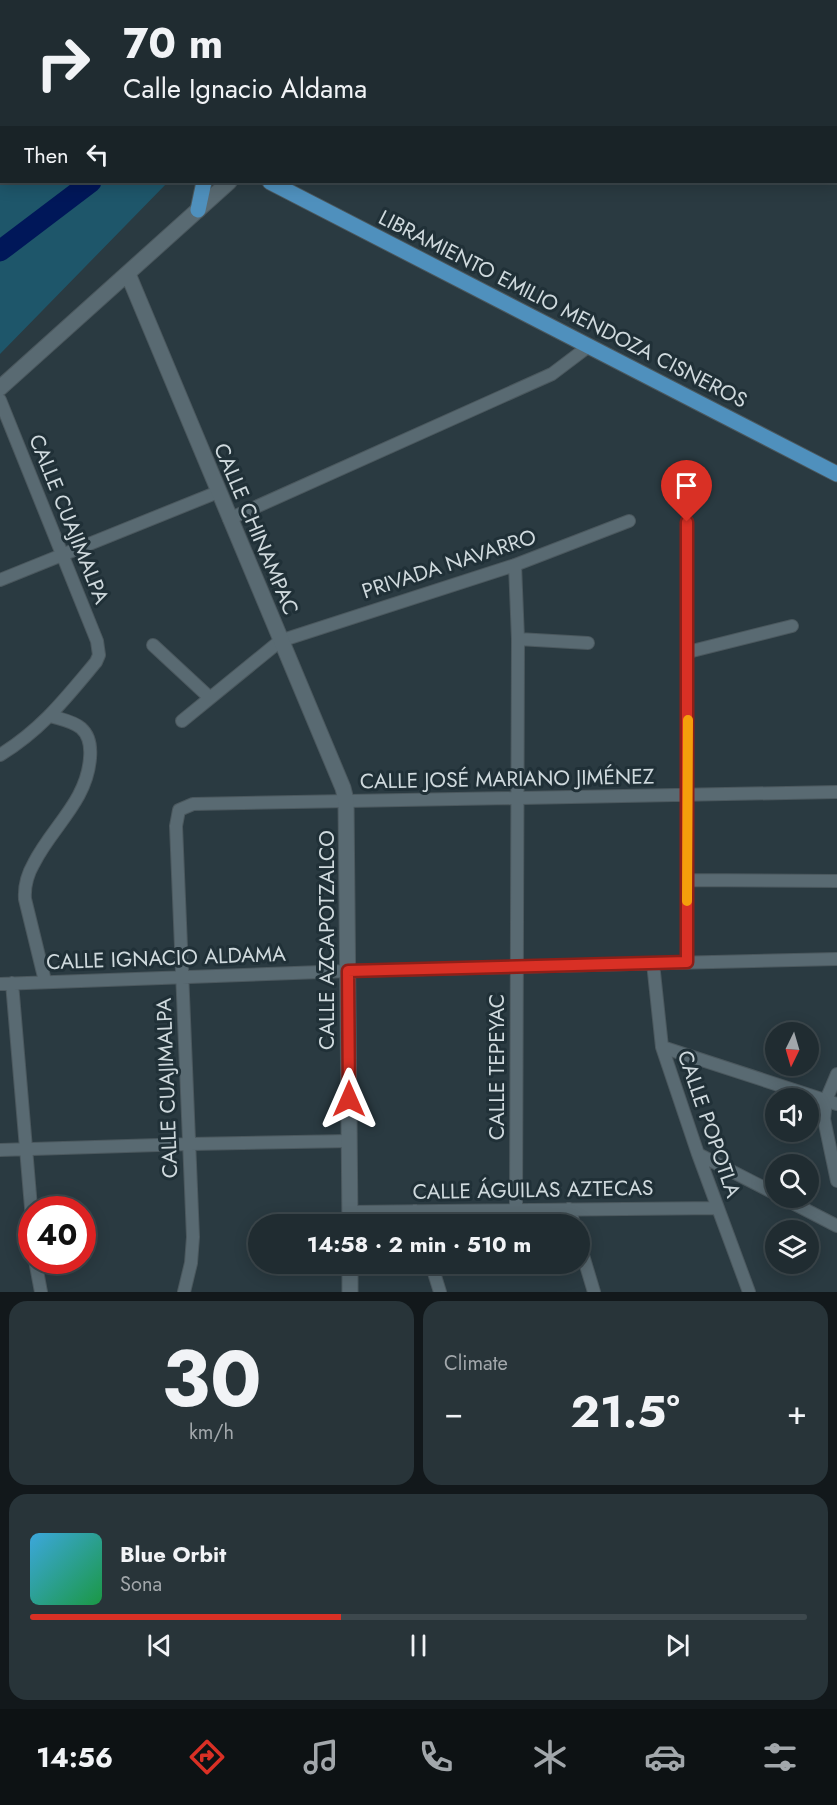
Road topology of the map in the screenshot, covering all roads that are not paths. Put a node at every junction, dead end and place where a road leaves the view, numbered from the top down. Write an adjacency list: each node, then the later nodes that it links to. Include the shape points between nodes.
1 (204, 183): 4 (main road)
2 (228, 183): 4 (street)
3 (272, 183): 6 (main road, LIBRAMIENTO EMILIO MENDOZA CISNEROS)
4 (198, 210): 5 (street)
5 (128, 274): 7 (street); 10 (street, CALLE CHINAMPAC)
6 (589, 346): 9 (main road, LIBRAMIENTO EMILIO MENDOZA CISNEROS); 11 (street, via 552,374)
7 (0, 388)
8 (0, 400): 14 (street, CALLE CUAJIMALPA)
9 (837, 474)
10 (218, 492): 11 (street, CALLE CHINAMPAC); 14 (street)
11 (229, 519): 19 (street, CALLE CHINAMPAC)
12 (629, 521): 15 (street, PRIVADA NAVARRO)
13 (687, 522): 22 (street)
14 (62, 555): 16 (street); 24 (street, CALLE CUAJIMALPA, via 99,654)
15 (515, 565): 18 (street, CALLE TEPEYAC); 19 (street, PRIVADA NAVARRO)
16 (0, 580)
17 (792, 626): 22 (street)
18 (518, 639): 20 (street); 29 (street, CALLE TEPEYAC)
19 (280, 641): 23 (street); 30 (street, CALLE CHINAMPAC)
20 (588, 643)
21 (153, 645): 23 (street)
22 (688, 652): 28 (street)
23 (209, 697): 25 (street)
24 (51, 716): 26 (street); 40 (street, via 81,728 91,748 88,774 72,809 35,860 24,887)
25 (182, 721)
26 (0, 755)
27 (837, 792): 28 (street, CALLE JOSÉ MARIANO JIMÉNEZ)
28 (687, 796): 29 (street, CALLE JOSÉ MARIANO JIMÉNEZ); 32 (street)
29 (518, 798): 30 (street, CALLE JOSÉ MARIANO JIMÉNEZ); 37 (street, CALLE TEPEYAC)
30 (346, 800): 31 (street, CALLE JOSÉ MARIANO JIMÉNEZ, via 193,804); 38 (street, CALLE AZCAPOTZALCO)
31 (179, 810): 39 (street, CALLE CUAJIMALPA, via 176,826)
32 (687, 880): 33 (street); 35 (street)
33 (837, 881)
34 (837, 959): 35 (street, CALLE IGNACIO ALDAMA)
35 (687, 962): 36 (street, CALLE IGNACIO ALDAMA)
36 (654, 963): 37 (street, CALLE IGNACIO ALDAMA); 42 (street, CALLE POPOTLA)
37 (517, 967): 38 (street, CALLE IGNACIO ALDAMA); 56 (street, CALLE TEPEYAC)
38 (348, 971): 39 (street, CALLE IGNACIO ALDAMA); 45 (street, CALLE AZCAPOTZALCO)
39 (182, 977): 40 (street, CALLE IGNACIO ALDAMA); 46 (street, CALLE CUAJIMALPA)
40 (45, 981): 41 (street, CALLE IGNACIO ALDAMA)
41 (6, 983): 47 (street)
42 (662, 1047): 44 (street); 49 (street, CALLE POPOTLA)
43 (837, 1074): 44 (street)
44 (832, 1102): 50 (street, via 825,1130)
45 (349, 1141): 46 (street); 58 (street, CALLE AZCAPOTZALCO)
46 (190, 1144): 47 (street); 68 (street, CALLE CUAJIMALPA, via 193,1237)
47 (26, 1148): 48 (street); 52 (street)
48 (0, 1150)
49 (698, 1154): 51 (street); 53 (street, CALLE POPOTLA)
50 (837, 1181)
51 (765, 1188)
52 (30, 1196)
53 (718, 1208): 55 (street, CALLE ÁGUILAS AZTECAS); 72 (street, CALLE POPOTLA)
54 (802, 1208): 62 (street)
55 (569, 1209): 56 (street, CALLE ÁGUILAS AZTECAS); 61 (street)
56 (516, 1210): 57 (street, CALLE ÁGUILAS AZTECAS)
57 (416, 1211): 59 (street, CALLE ÁGUILAS AZTECAS); 60 (street)
58 (350, 1214)
59 (388, 1214)
60 (417, 1214)
61 (571, 1214)
62 (837, 1226)
63 (38, 1274): 67 (street)
64 (350, 1274): 69 (street)
65 (434, 1274): 70 (street)
66 (589, 1274): 71 (street)
67 (41, 1292)
68 (184, 1292)
69 (350, 1292)
70 (440, 1292)
71 (594, 1292)
72 (749, 1292)

